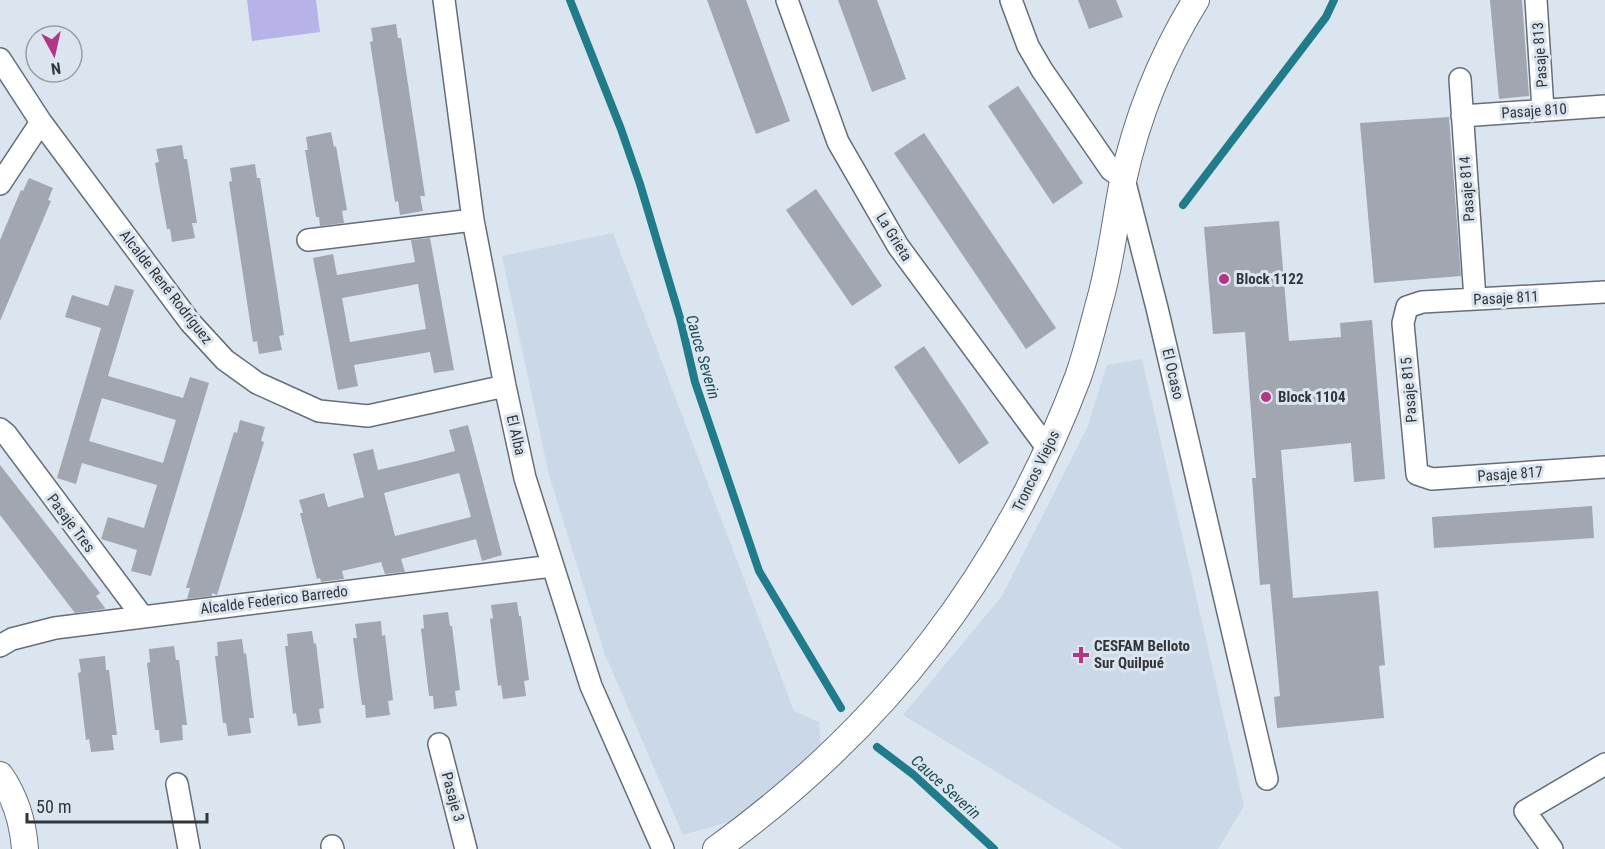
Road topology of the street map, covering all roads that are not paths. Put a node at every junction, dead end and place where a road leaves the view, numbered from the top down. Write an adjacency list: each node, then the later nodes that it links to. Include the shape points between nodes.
1 (444, 0): 14 (street, El Alba)
2 (787, 0): 21 (street, La Grieta, via 838,142 887,228)
3 (1011, 0): 12 (street, via 1041,70 1111,170)
4 (1196, 0): 12 (street, Troncos Viejos, via 1155,79)
5 (1536, 0): 9 (street, Pasaje 813)
6 (0, 59): 11 (street, Alcalde René Rodríguez)
7 (1460, 79): 10 (street, Pasaje 814)
8 (1605, 106): 9 (street, Pasaje 810)
9 (1543, 110): 10 (street, Pasaje 810)
10 (1462, 116): 17 (street, Pasaje 814)
11 (41, 122): 13 (street); 19 (street, Alcalde René Rodríguez, via 190,322 225,360 257,383 319,411 368,416)
12 (1124, 179): 21 (street, Troncos Viejos, via 1104,287 1082,364); 30 (street, El Ocaso)
13 (0, 184)
14 (473, 220): 15 (street); 19 (street, El Alba)
15 (308, 240)
16 (1605, 292): 17 (street, Pasaje 811)
17 (1475, 299): 18 (street, Pasaje 811, via 1422,302)
18 (1407, 307): 23 (street, Pasaje 815, via 1403,323)
19 (505, 386): 24 (street, El Alba, via 525,478)
20 (0, 429): 25 (street, Pasaje Tres)
21 (1048, 449): 36 (street, Troncos Viejos, via 992,556 924,654 885,701 836,751 760,817)
22 (1605, 467): 23 (street, Pasaje 817, via 1432,479)
23 (1416, 474)
24 (552, 566): 25 (street, Alcalde Federico Barredo); 35 (street, El Alba, via 591,686)
25 (142, 616): 26 (street, Alcalde Federico Barredo, via 56,628)
26 (0, 646)
27 (439, 744): 34 (street, Pasaje 3)
28 (1605, 764): 37 (street, via 1525,812)
29 (0, 775): 32 (street, via 23,822)
30 (1267, 779)
31 (177, 784): 33 (street)
32 (25, 849)
33 (189, 849)
34 (466, 849)
35 (663, 849)
36 (716, 849)
37 (1552, 849)

